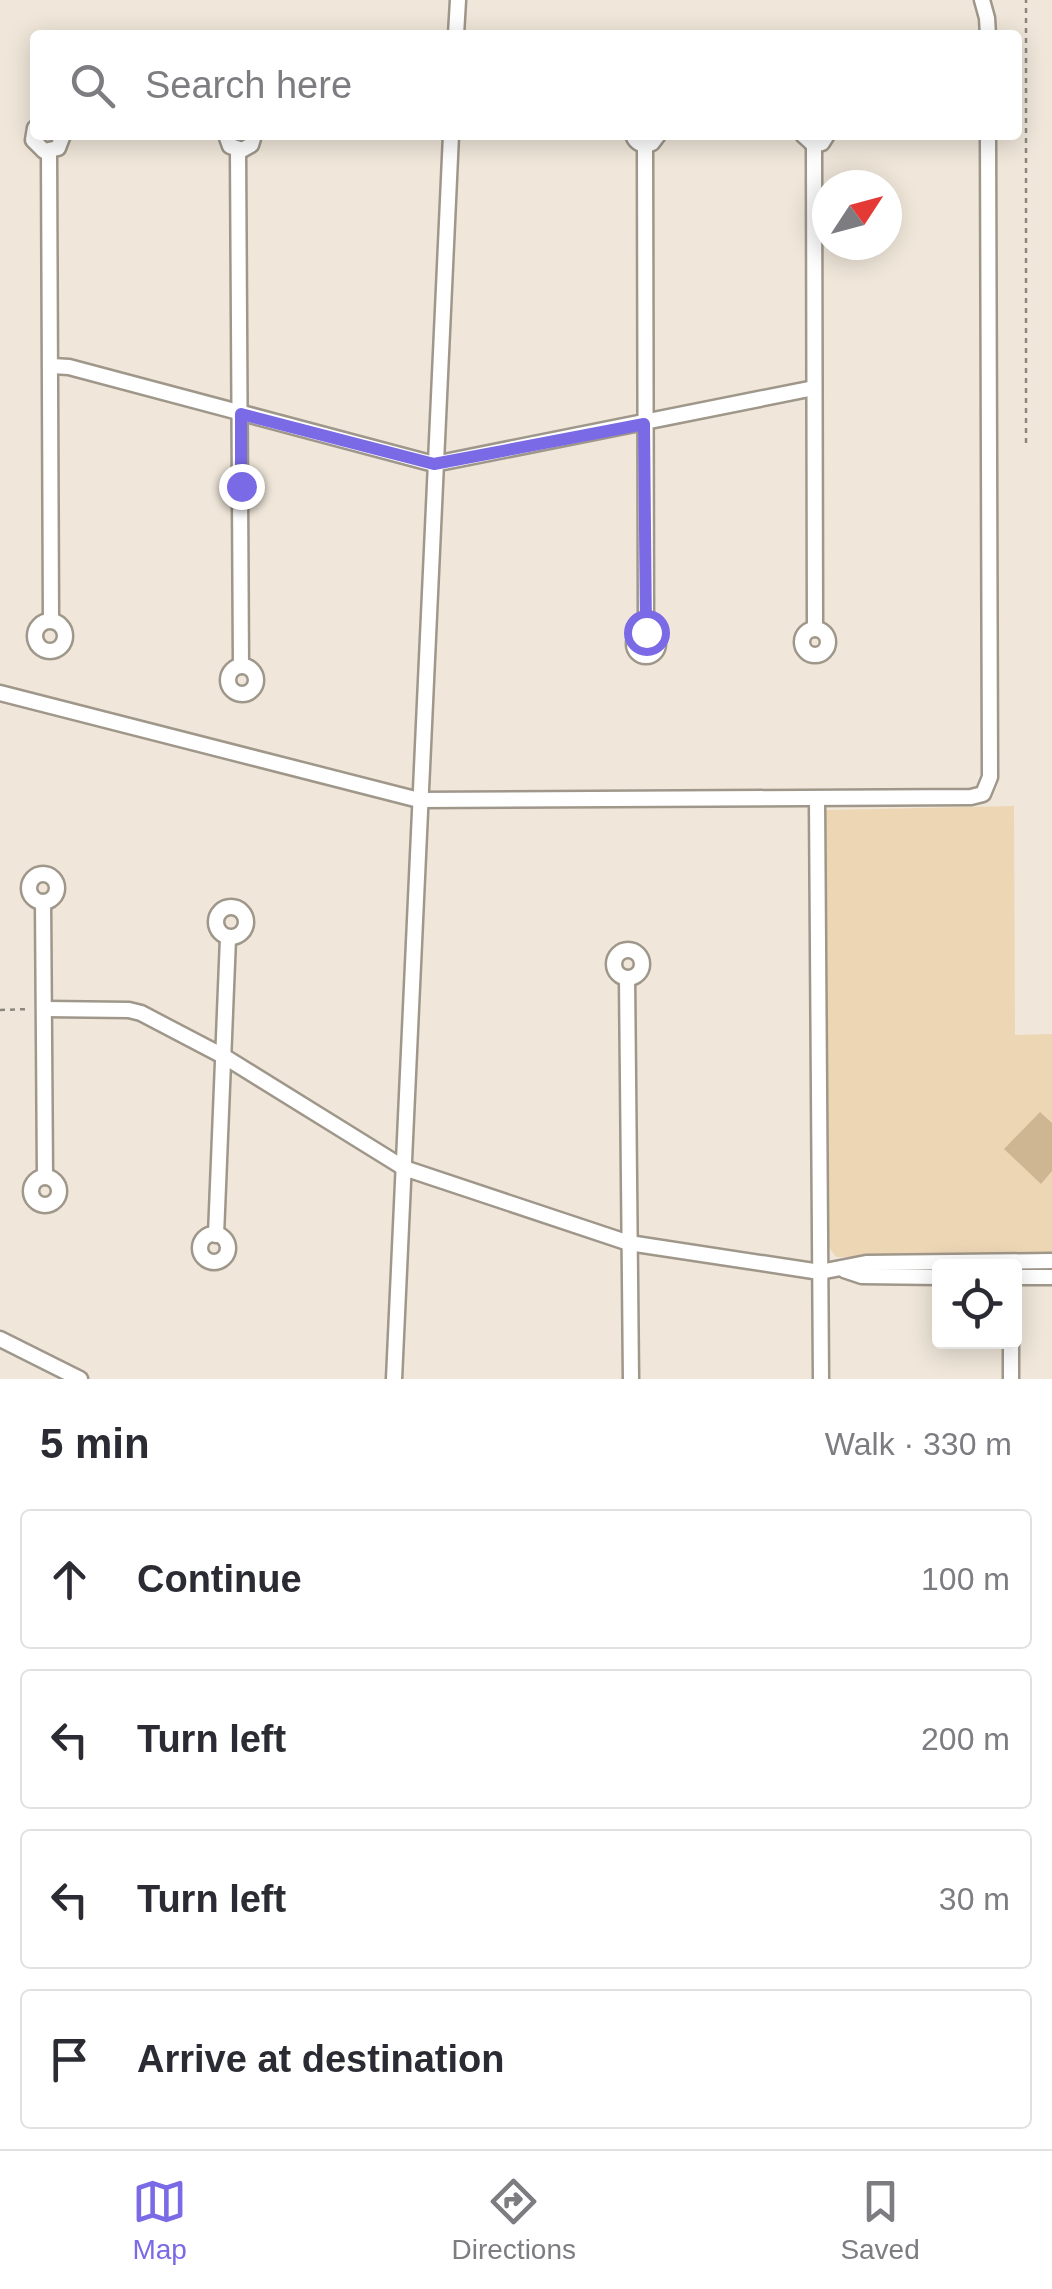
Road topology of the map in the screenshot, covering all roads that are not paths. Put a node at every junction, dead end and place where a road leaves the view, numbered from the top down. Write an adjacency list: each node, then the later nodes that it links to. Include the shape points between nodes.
1 (458, 0): 3 (street)
2 (982, 0): 4 (street)
3 (456, 30)
4 (988, 30)
5 (36, 140): 14 (street)
6 (61, 140): 14 (street)
7 (228, 140): 13 (street)
8 (252, 140): 13 (street)
9 (451, 140): 19 (street)
10 (639, 140): 18 (street)
11 (808, 140): 16 (street)
12 (988, 140): 26 (street, via 990,777 983,794 972,798)
13 (238, 150): 17 (street)
14 (49, 152): 15 (street)
15 (52, 366): 17 (street); 20 (street)
16 (814, 388): 18 (street); 21 (street)
17 (241, 414): 19 (street); 23 (street)
18 (644, 424): 19 (street); 22 (street)
19 (434, 464): 25 (street)
20 (51, 620)
21 (815, 629)
22 (646, 632)
23 (241, 666)
24 (0, 693): 25 (street)
25 (420, 800): 26 (street); 32 (street)
26 (817, 800): 41 (street)
27 (43, 902): 30 (street)
28 (228, 938): 31 (street)
29 (627, 978): 35 (street)
30 (46, 1009): 31 (street, via 141,1012); 33 (street)
31 (225, 1057): 32 (street); 34 (street)
32 (404, 1168): 35 (street); 47 (street)
33 (45, 1177)
34 (216, 1234)
35 (630, 1242): 41 (street); 48 (street)
36 (1052, 1262): 38 (street)
37 (932, 1266): 39 (street, via 866,1263)
38 (1022, 1267)
39 (843, 1270): 41 (street); 42 (street)
40 (1022, 1271): 43 (street)
41 (820, 1272): 49 (street)
42 (932, 1276)
43 (1052, 1277)
44 (0, 1339): 46 (street)
45 (1011, 1349): 50 (street)
46 (80, 1379)
47 (394, 1379)
48 (631, 1379)
49 (821, 1379)
50 (1011, 1379)

